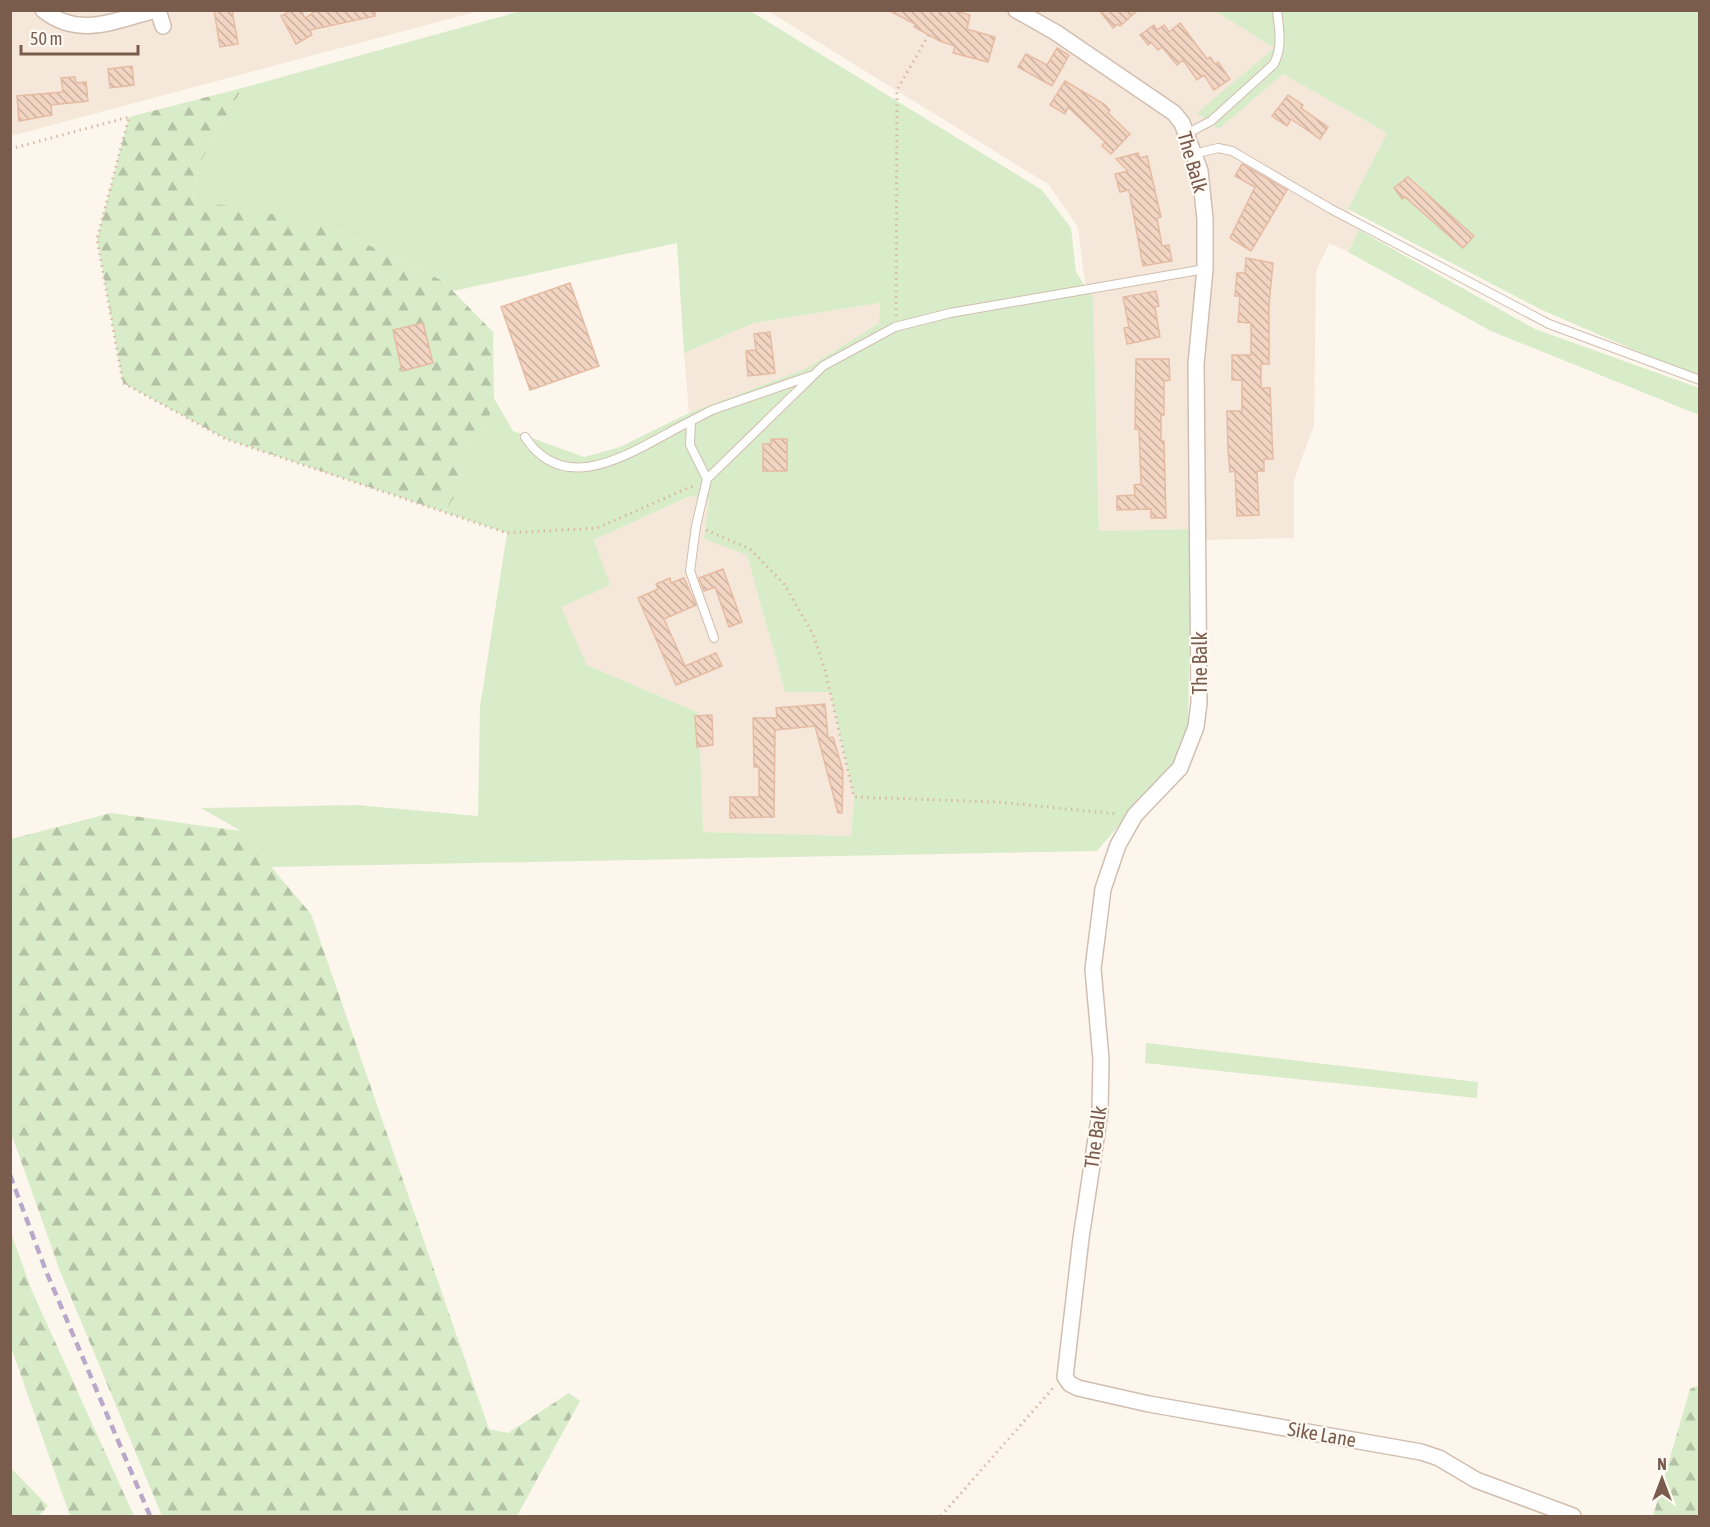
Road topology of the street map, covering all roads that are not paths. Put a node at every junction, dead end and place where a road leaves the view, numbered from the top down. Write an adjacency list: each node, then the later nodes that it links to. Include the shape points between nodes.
1 (43, 10): 2 (street, via 75,27)
2 (157, 10): 5 (street)
3 (1016, 10): 6 (street, The Balk, via 1162,103 1182,123)
4 (1276, 10): 6 (lane, via 1281,39 1274,64 1211,121)
5 (164, 26)
6 (1186, 134): 7 (street, The Balk)
7 (1194, 154): 8 (street, The Balk, via 1204,195); 10 (lane, via 1218,148 1232,151 1331,209 1549,324)
8 (1205, 269): 9 (lane, via 950,313 896,327 823,366); 15 (street, The Balk, via 1196,364 1200,678 1196,727 1180,768 1135,815 1118,845 1103,889 1094,943 1100,1112)
9 (814, 375): 11 (lane); 13 (lane)
10 (1700, 380)
11 (691, 421): 12 (lane, via 619,458 584,467 562,466 545,459); 13 (lane, via 690,444)
12 (525, 437)
13 (707, 479): 14 (lane, via 696,526 691,580)
14 (714, 638)
15 (1065, 1377): 16 (street, Sike Lane, via 1078,1388 1149,1404 1420,1452 1439,1458 1476,1480)
16 (1573, 1516)

